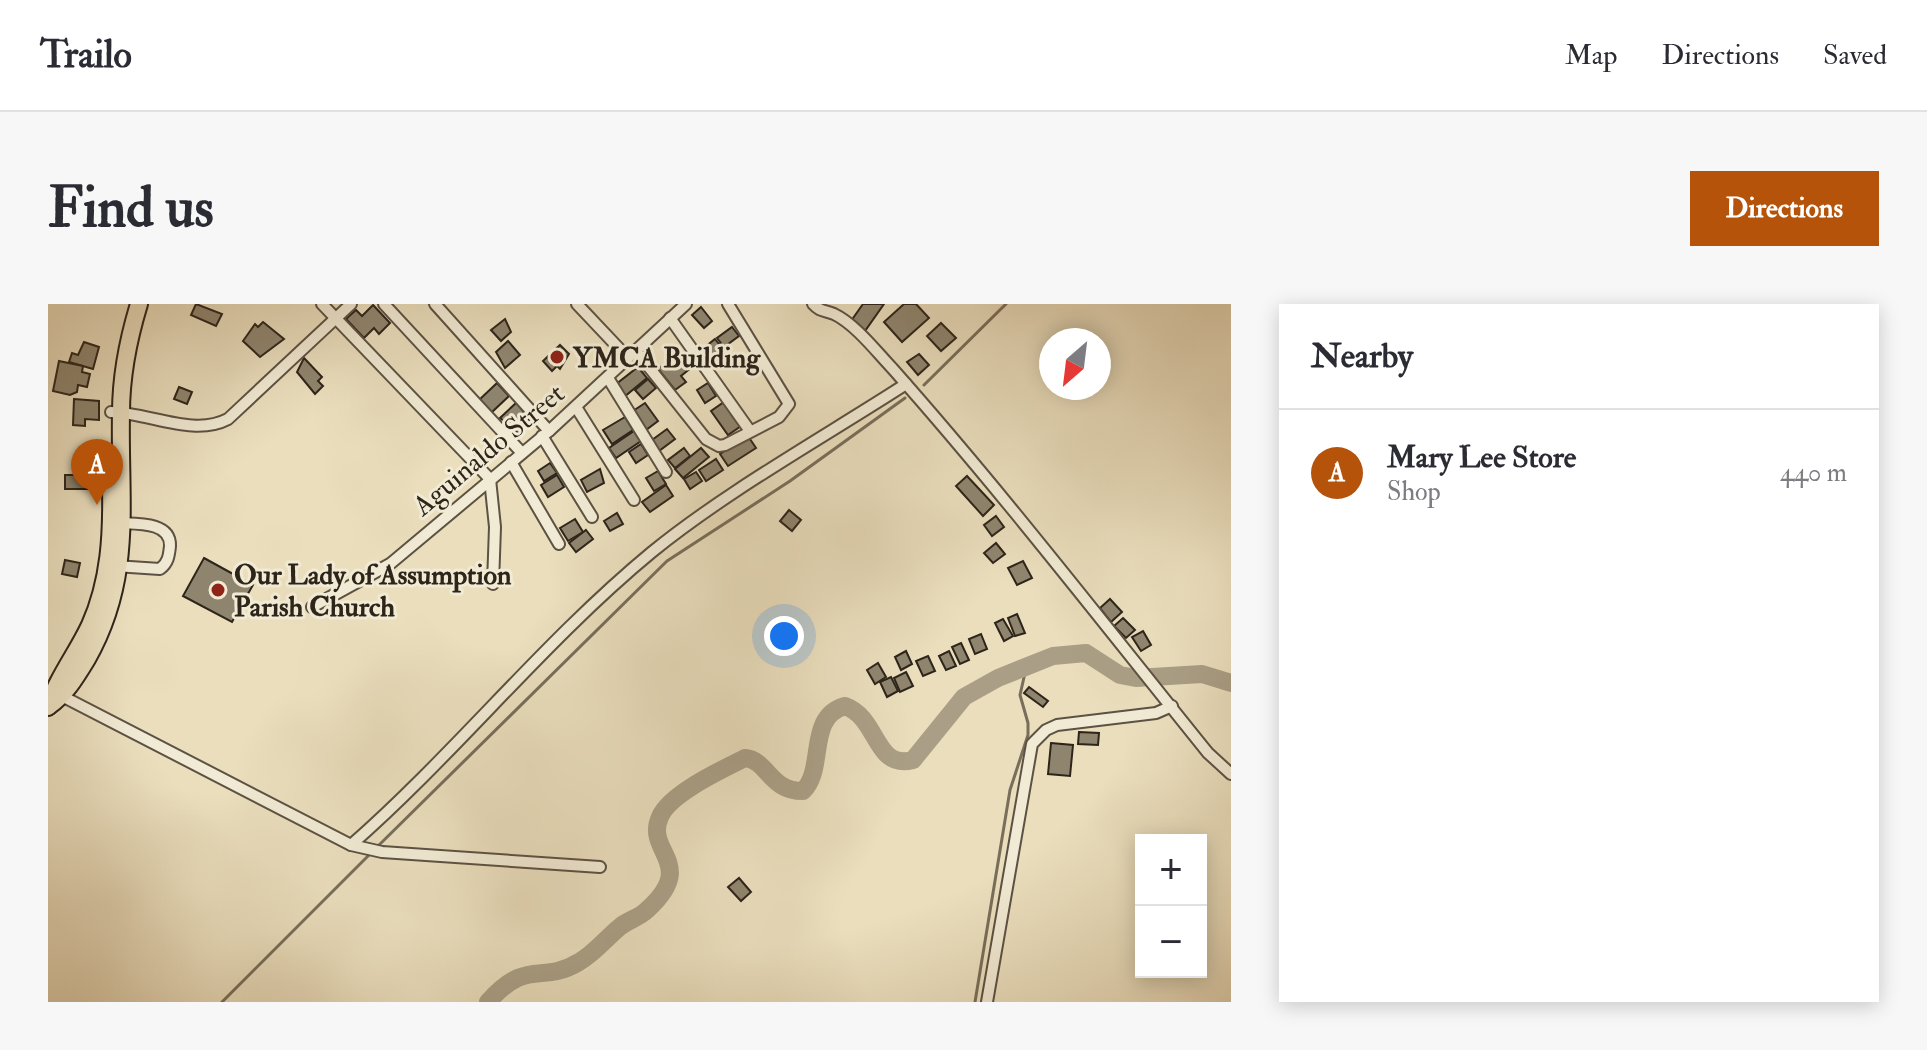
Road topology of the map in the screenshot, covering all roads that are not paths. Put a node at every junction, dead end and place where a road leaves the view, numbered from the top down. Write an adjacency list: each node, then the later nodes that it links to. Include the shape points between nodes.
1 (129, 304): 13 (highway)
2 (139, 304): 13 (highway)
3 (322, 304): 12 (street)
4 (351, 304): 12 (street)
5 (384, 304): 21 (street)
6 (435, 304): 20 (street)
7 (577, 304): 14 (street)
8 (686, 304): 11 (street, Aguinaldo Street)
9 (728, 304): 19 (street, via 789,404 779,417)
10 (813, 304): 16 (street, via 852,329)
11 (670, 318): 14 (street, Aguinaldo Street); 19 (street)
12 (335, 319): 18 (street, via 213,427); 24 (street)
13 (121, 346): 18 (highway)
14 (632, 355): 15 (street, Aguinaldo Street); 19 (street, via 712,443 725,445)
15 (608, 378): 17 (street, Aguinaldo Street); 23 (street)
16 (906, 384): 33 (street); 35 (street, via 652,553)
17 (576, 407): 20 (street, Aguinaldo Street); 25 (street)
18 (116, 412): 27 (highway)
19 (750, 431)
20 (546, 434): 21 (street, Aguinaldo Street); 26 (street)
21 (522, 453): 22 (street, Aguinaldo Street)
22 (511, 462): 24 (street, Aguinaldo Street); 28 (street)
23 (666, 472)
24 (490, 479): 30 (street); 31 (street, Aguinaldo Street, via 390,564)
25 (634, 500)
26 (592, 517)
27 (117, 523): 29 (highway); 29 (street, via 158,528 170,542 168,559 160,569)
28 (559, 544)
29 (114, 566): 32 (highway, via 102,630)
30 (493, 584)
31 (312, 607)
32 (53, 700): 35 (street)
33 (1169, 702): 34 (street); 37 (street, via 1156,713 1057,725 1032,744)
34 (1231, 774)
35 (351, 845): 36 (street, via 382,852)
36 (600, 867)
37 (987, 1002)

